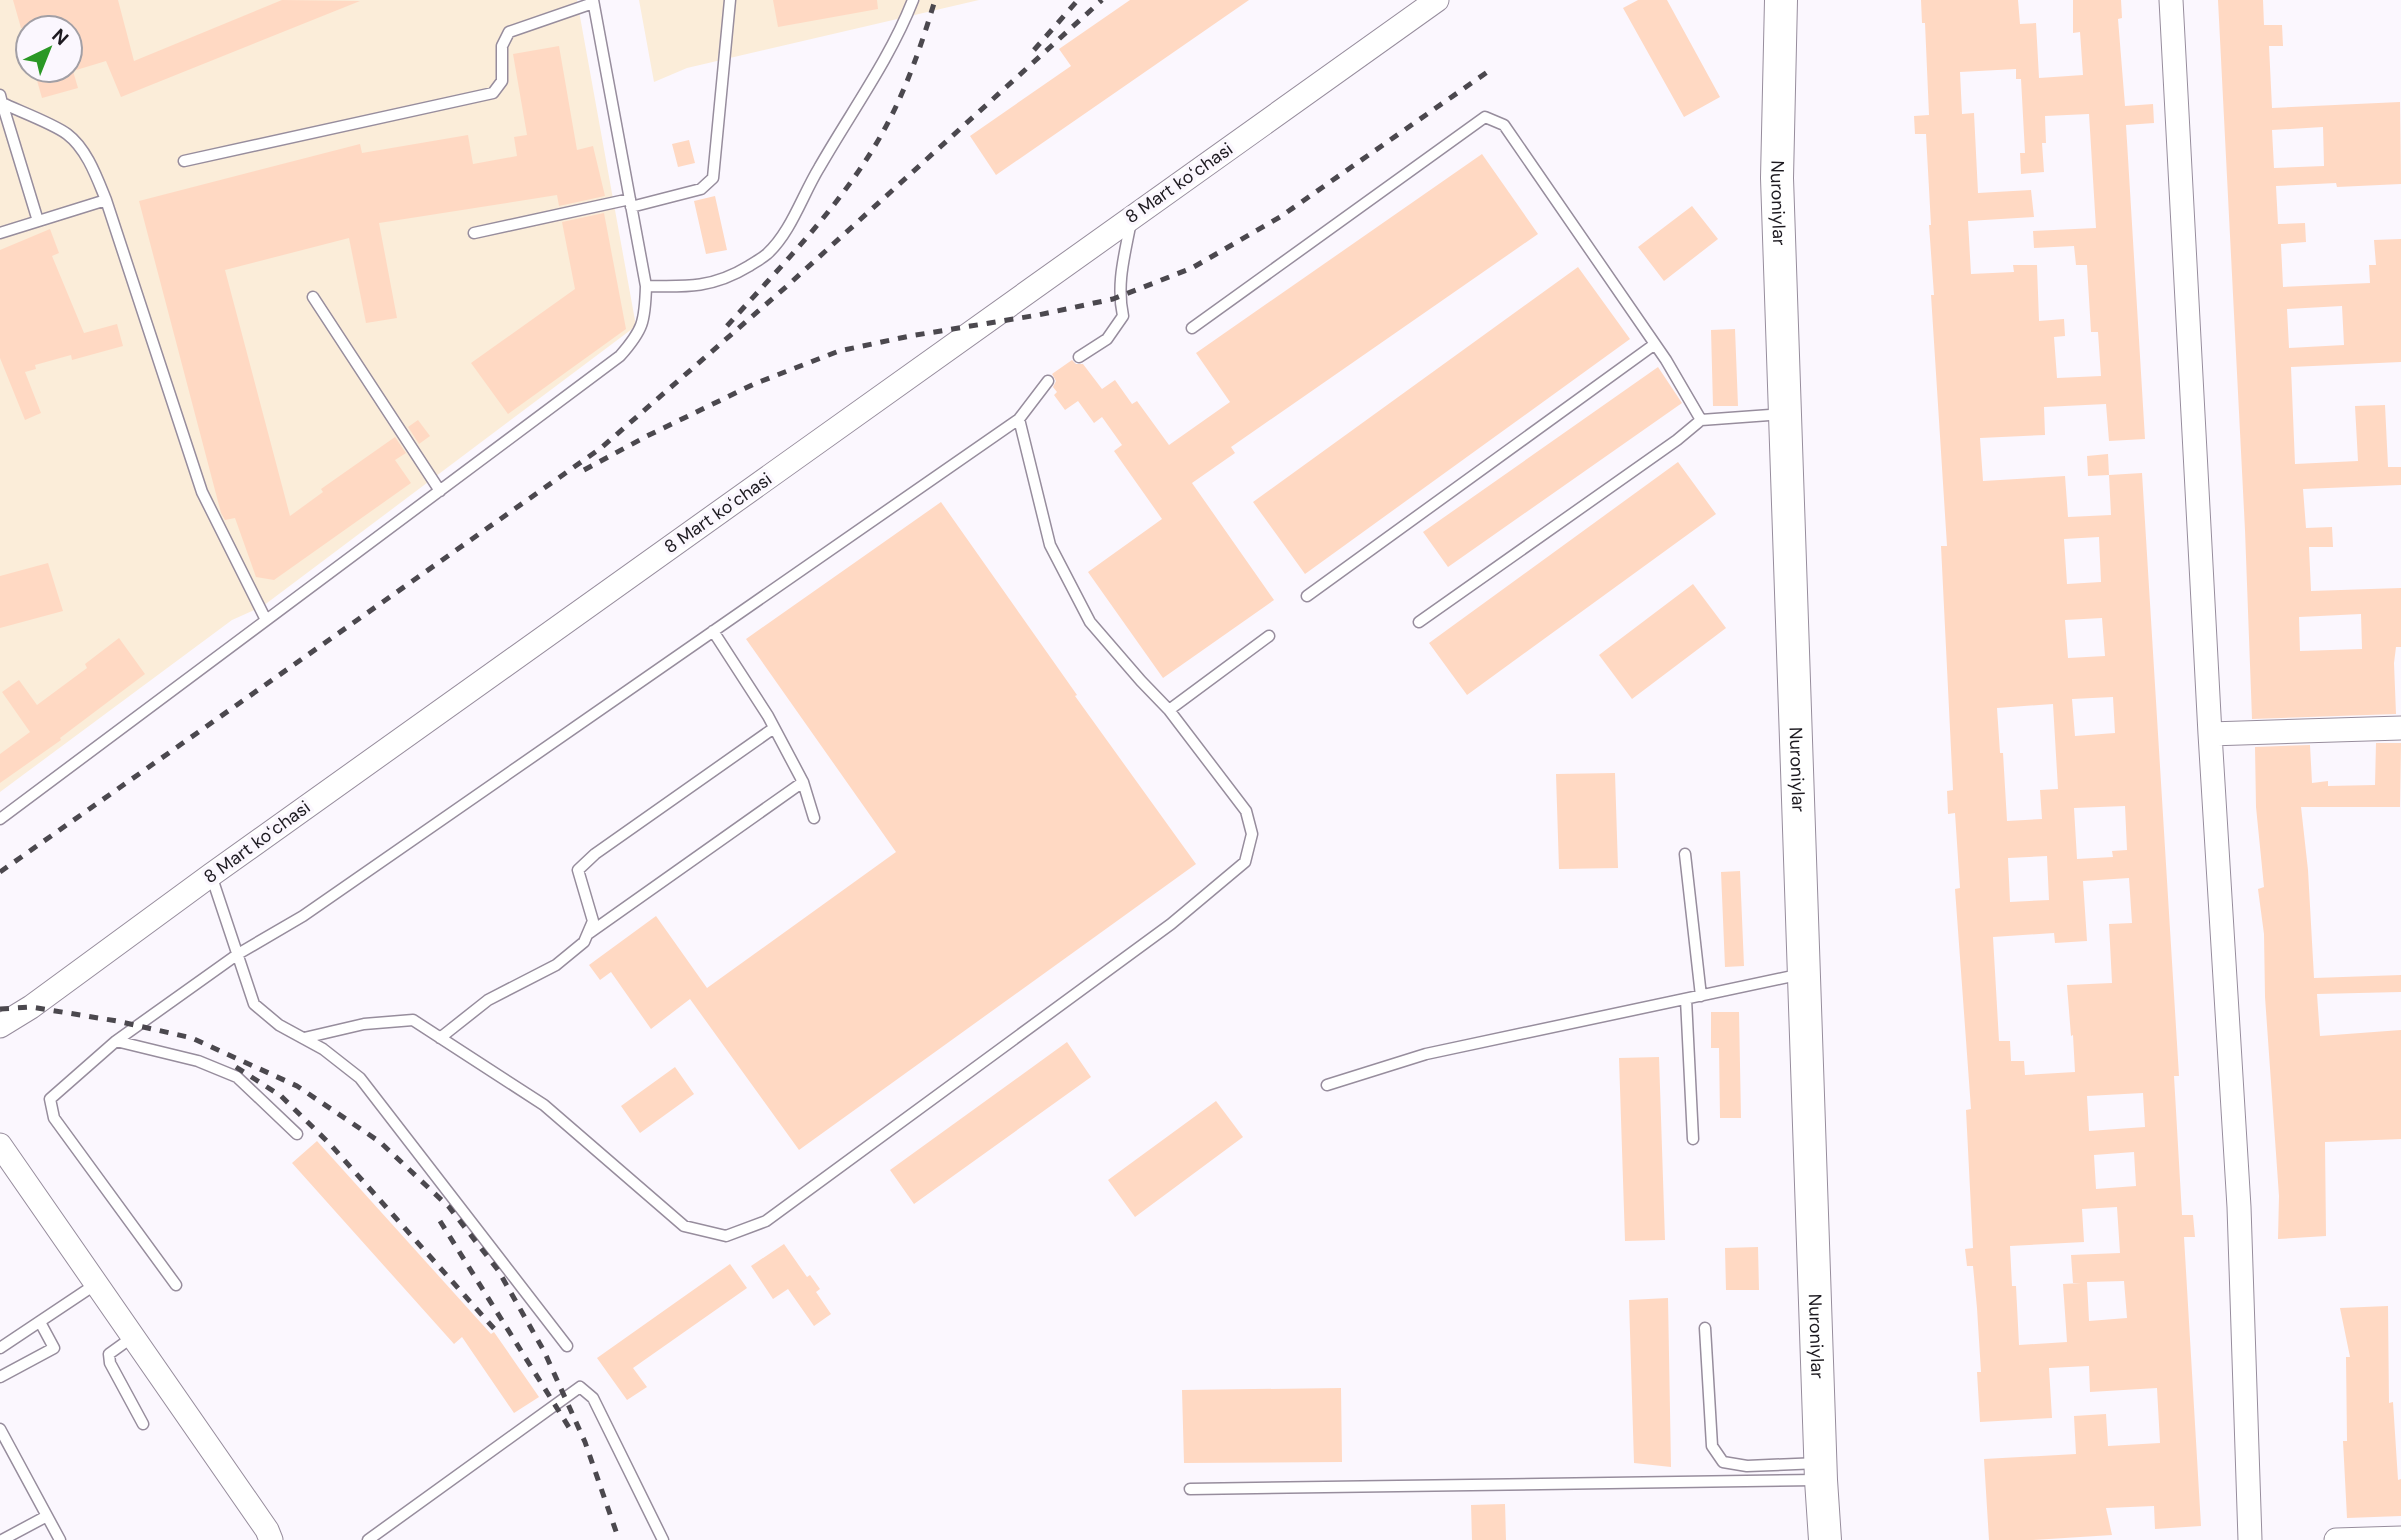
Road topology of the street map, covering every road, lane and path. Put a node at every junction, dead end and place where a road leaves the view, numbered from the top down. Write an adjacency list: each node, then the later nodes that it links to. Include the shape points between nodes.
1 (730, 0): 10 (lane, via 713,178 701,189)
2 (913, 0): 15 (lane, via 781,238 765,256 712,283 692,288)
3 (1437, 0): 11 (street, 8 Mart koʻchasi)
4 (1781, 0): 21 (main road, Nuroniylar, via 1777,178)
5 (2171, 0): 33 (street)
6 (593, 2): 8 (lane, via 509,32 502,46 502,81 493,93); 10 (lane)
7 (1, 99): 9 (lane, via 66,134 79,146); 12 (lane)
8 (184, 161)
9 (106, 200): 12 (lane); 26 (lane, via 202,492)
10 (631, 203): 14 (lane); 15 (lane)
11 (1132, 216): 19 (lane, via 1119,281 1123,316 1107,339); 38 (street, 8 Mart koʻchasi)
12 (38, 221): 13 (lane)
13 (0, 233)
14 (474, 233)
15 (646, 286): 24 (lane, via 645,315 638,336 620,356)
16 (313, 297): 24 (lane)
17 (1192, 328): 18 (lane, via 1485,117 1504,125)
18 (1655, 344): 23 (lane); 25 (lane)
19 (1079, 357)
20 (1048, 381): 22 (lane)
21 (1785, 414): 23 (lane); 41 (main road, Nuroniylar)
22 (1019, 419): 28 (lane); 30 (lane, via 1050,545 1061,567 1090,622)
23 (1701, 420): 27 (lane)
24 (440, 491): 26 (lane)
25 (1307, 596)
26 (267, 620): 36 (lane)
27 (1419, 622)
28 (713, 631): 31 (lane); 40 (lane, via 303,916)
29 (1269, 636): 30 (lane)
30 (1170, 710): 46 (lane, via 1246,811 1252,834 1245,862 1171,924 766,1220 726,1236 684,1226 544,1105)
31 (774, 728): 34 (lane); 39 (lane, via 578,870 593,921)
32 (2401, 728): 33 (street)
33 (2210, 734): 73 (street, via 2239,1207)
34 (803, 782): 35 (lane); 39 (lane)
35 (814, 818)
36 (0, 819)
37 (1685, 854): 42 (lane)
38 (211, 875): 40 (lane); 44 (street, 8 Mart koʻchasi)
39 (587, 935): 46 (lane, via 556,965 488,1000)
40 (238, 954): 45 (lane, via 254,1004); 47 (lane)
41 (1804, 974): 42 (lane); 63 (main road, Nuroniylar)
42 (1701, 996): 43 (lane)
43 (1686, 999): 48 (lane, via 1426,1054); 50 (lane)
44 (0, 1026)
45 (304, 1038): 46 (lane, via 364,1024 413,1020); 57 (lane, via 360,1078)
46 (440, 1038)
47 (116, 1041): 49 (lane, via 198,1061 237,1077); 53 (lane, via 50,1099 54,1118)
48 (1327, 1085)
49 (298, 1134)
50 (1693, 1139)
51 (0, 1145): 52 (street)
52 (96, 1284): 54 (lane); 56 (street)
53 (176, 1285)
54 (40, 1322): 58 (lane); 59 (lane, via 54,1348)
55 (1705, 1328): 63 (lane, via 1712,1446 1723,1462)
56 (134, 1336): 60 (lane, via 109,1354); 69 (street)
57 (567, 1346)
58 (0, 1348)
59 (0, 1377)
60 (143, 1424)
61 (0, 1429): 62 (lane)
62 (4, 1444): 65 (lane)
63 (1821, 1471): 64 (lane); 72 (main road, Nuroniylar)
64 (1190, 1489)
65 (47, 1516): 66 (lane); 68 (lane)
66 (10, 1538)
67 (2401, 1538): 74 (street)
68 (60, 1540)
69 (271, 1540)
70 (368, 1540): 71 (lane, via 580,1387 593,1398)
71 (663, 1540)
72 (1825, 1540)
73 (2250, 1540)
74 (2336, 1540)

